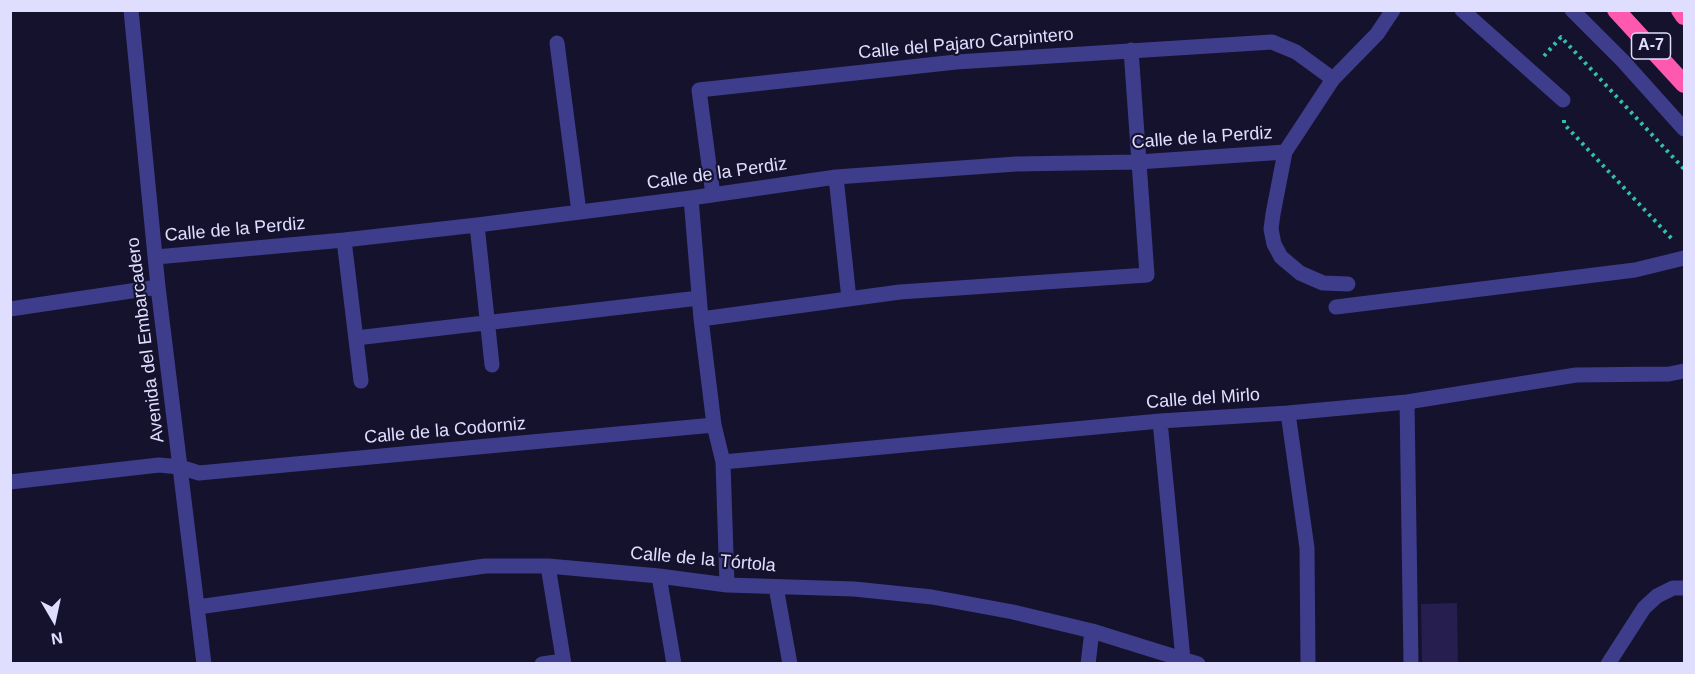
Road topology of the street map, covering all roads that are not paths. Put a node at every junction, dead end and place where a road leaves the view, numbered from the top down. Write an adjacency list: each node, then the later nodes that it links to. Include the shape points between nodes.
1 (131, 10): 22 (street, Avenida del Embarcadero)
2 (1393, 10): 10 (street, via 1377,34)
3 (1462, 10): 12 (street)
4 (1572, 10): 13 (street)
5 (1616, 10): 11 (highway, A-7)
6 (1680, 10): 7 (highway, A-7)
7 (1684, 16)
8 (557, 43): 19 (street)
9 (1131, 50): 10 (street, Calle del Pajaro Carpintero, via 1272,42 1296,52); 15 (street); 17 (street, Calle del Pajaro Carpintero, via 956,62 699,90)
10 (1333, 79): 14 (street)
11 (1684, 84)
12 (1563, 100)
13 (1684, 129)
14 (1285, 152): 15 (street, Calle de la Perdiz); 24 (street, via 1271,229 1274,244 1281,257 1300,273 1323,283)
15 (1138, 162): 16 (street, Calle de la Perdiz, via 1016,164); 27 (street, via 1147,275)
16 (836, 177): 17 (street, Calle de la Perdiz); 27 (street)
17 (713, 195): 18 (street, Calle de la Perdiz)
18 (691, 198): 19 (street, Calle de la Perdiz); 26 (street)
19 (579, 212): 20 (street, Calle de la Perdiz)
20 (477, 225): 21 (street, Calle de la Perdiz); 31 (street)
21 (344, 240): 22 (street, Calle de la Perdiz); 32 (street)
22 (156, 257): 25 (street, Avenida del Embarcadero)
23 (1684, 258): 28 (street, via 1635,270)
24 (1348, 284)
25 (158, 286): 29 (street); 41 (street, Avenida del Embarcadero)
26 (699, 298): 30 (street); 31 (street)
27 (849, 299): 30 (street)
28 (1336, 307)
29 (10, 309)
30 (701, 320): 39 (street)
31 (488, 324): 32 (street); 33 (street)
32 (356, 338): 35 (street)
33 (492, 365)
34 (1684, 371): 36 (street, Calle del Mirlo, via 1576,375)
35 (361, 381)
36 (1407, 402): 37 (street, Calle del Mirlo); 58 (street)
37 (1288, 413): 38 (street, Calle del Mirlo); 57 (street, via 1307,548)
38 (1160, 421): 40 (street, Calle del Mirlo); 50 (street)
39 (714, 425): 40 (street); 41 (street, Calle de la Codorniz, via 199,473)
40 (723, 462): 45 (street)
41 (180, 467): 42 (street, Calle de la Codorniz, via 159,465); 48 (street, Avenida del Embarcadero)
42 (10, 482)
43 (548, 566): 44 (street, Calle de la Tórtola); 48 (street, Calle de la Tórtola, via 485,566); 51 (street)
44 (659, 576): 45 (street, Calle de la Tórtola); 54 (street)
45 (727, 585): 46 (street, Calle de la Tórtola)
46 (777, 587): 49 (street, Calle de la Tórtola, via 932,597); 55 (street)
47 (1684, 588): 59 (street, via 1673,588 1657,596 1644,608)
48 (198, 607): 52 (street, Avenida del Embarcadero)
49 (1092, 631): 50 (street, Calle de la Tórtola); 56 (street)
50 (1190, 661)
51 (563, 662): 53 (street)
52 (204, 663)
53 (542, 663)
54 (674, 663)
55 (790, 663)
56 (1088, 663)
57 (1308, 663)
58 (1410, 663)
59 (1608, 663)

